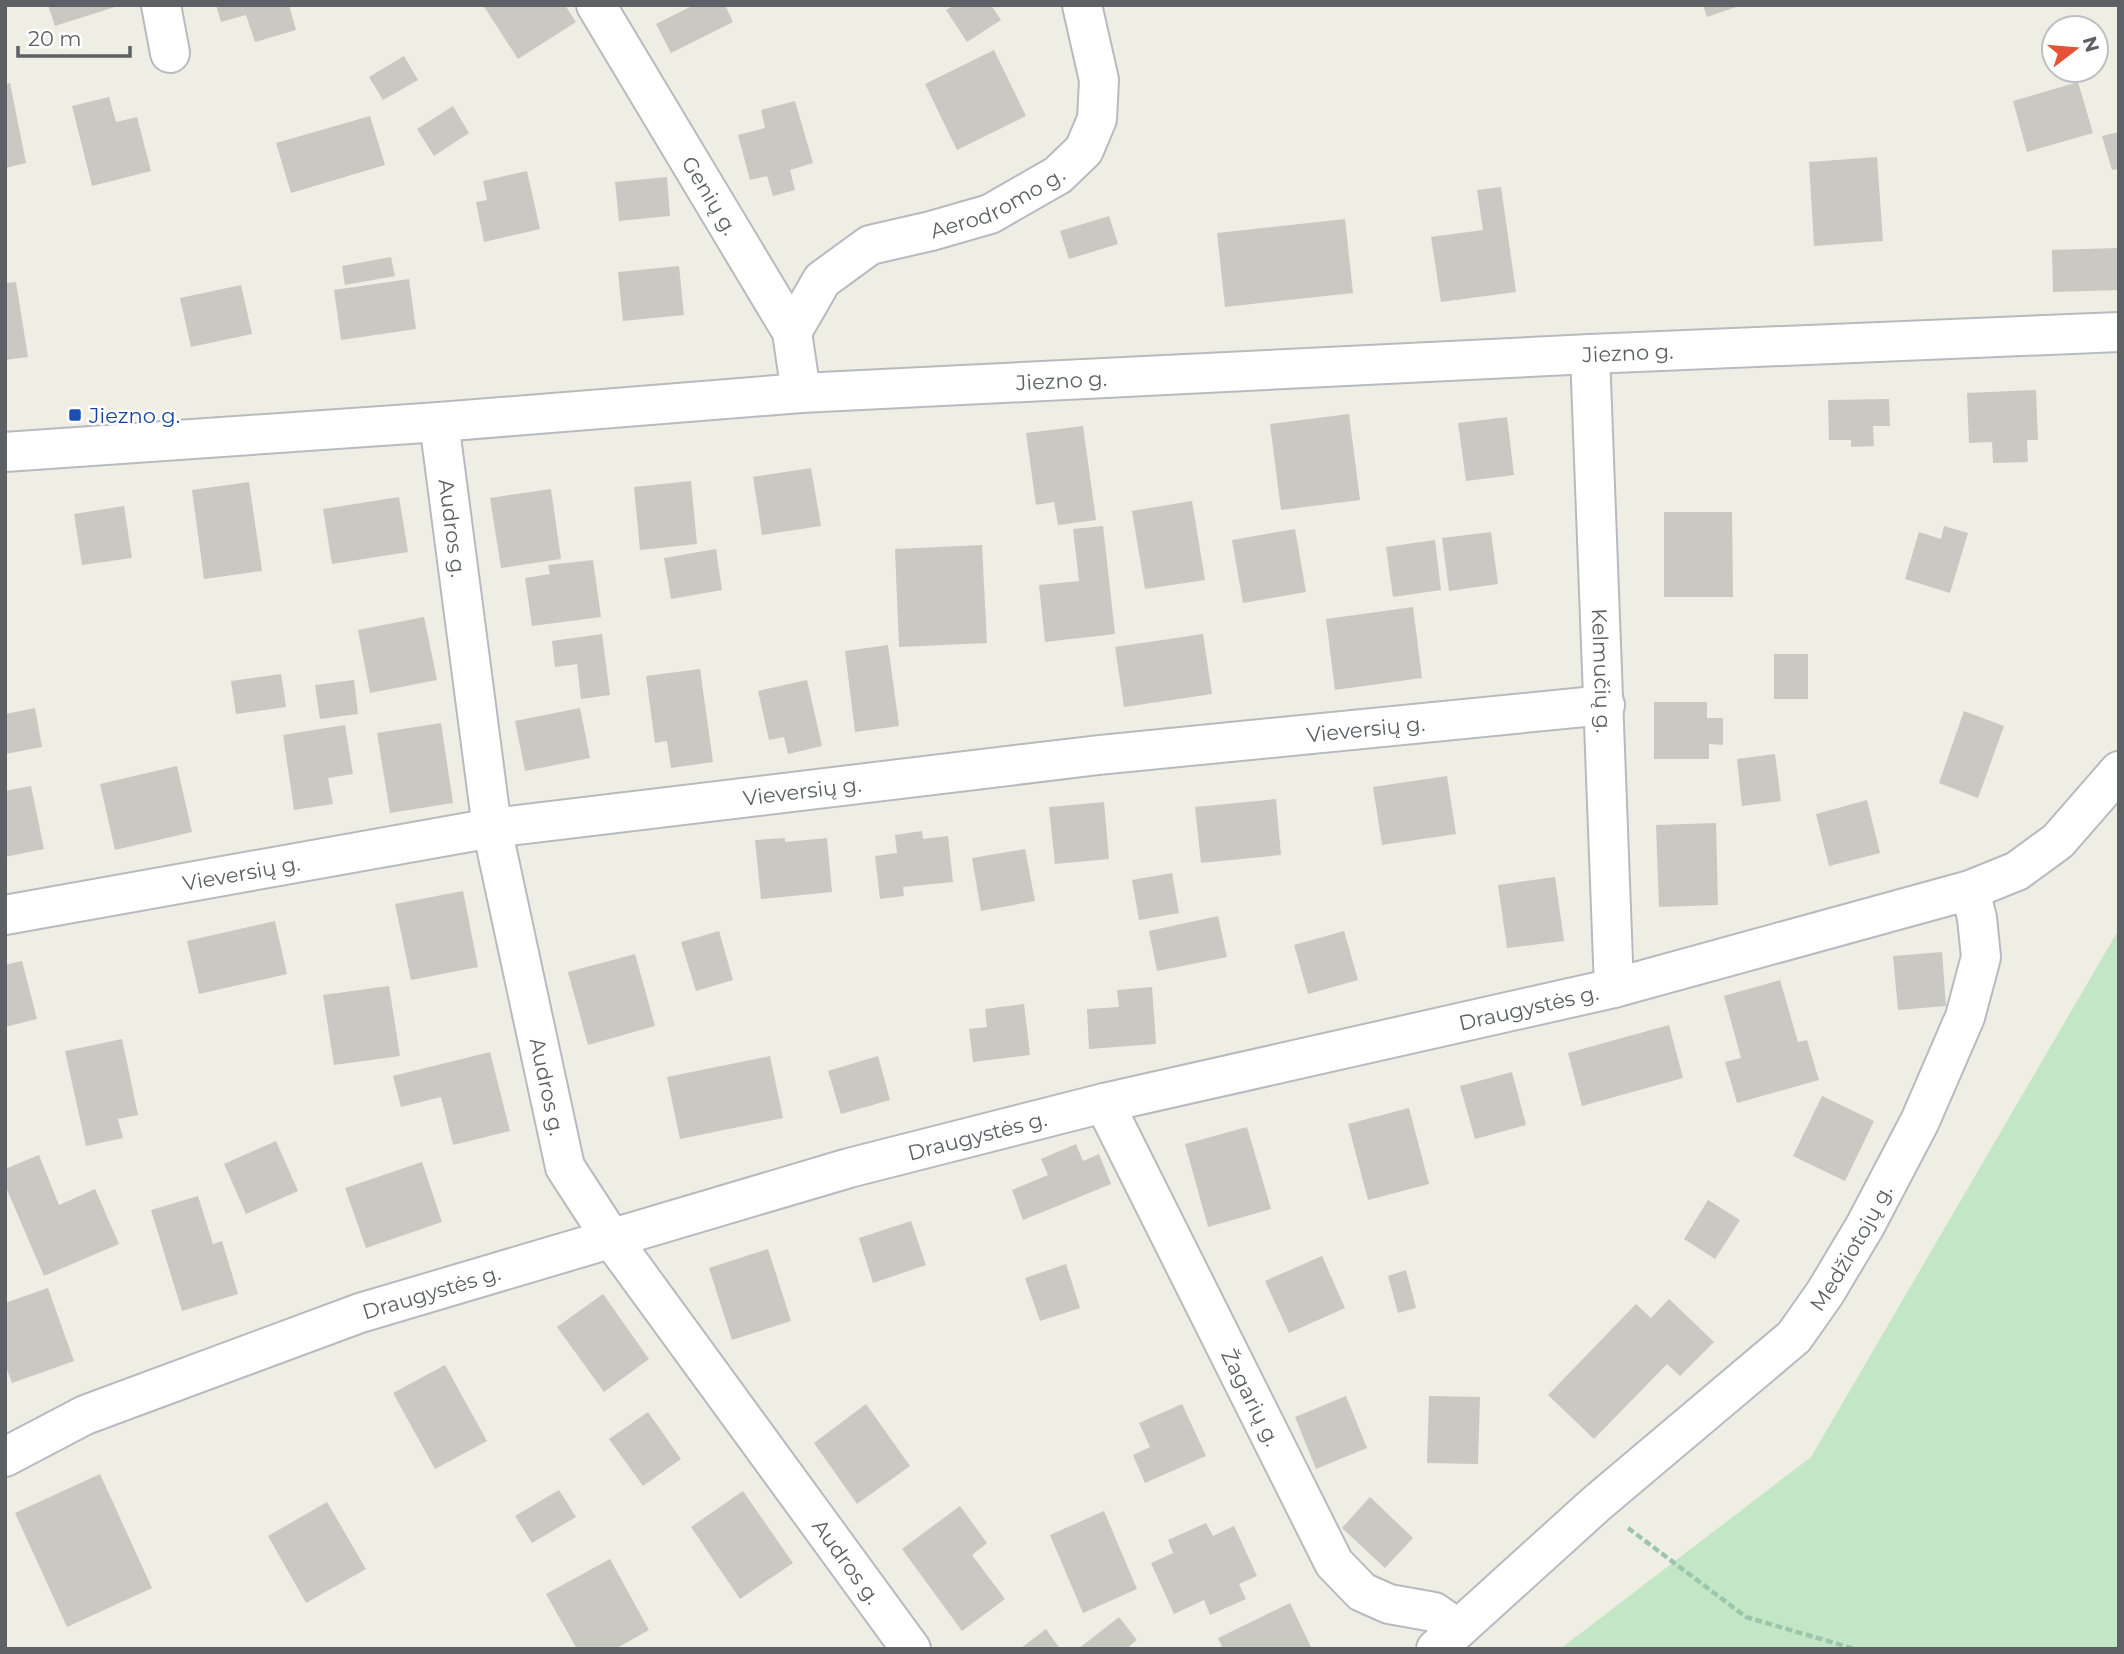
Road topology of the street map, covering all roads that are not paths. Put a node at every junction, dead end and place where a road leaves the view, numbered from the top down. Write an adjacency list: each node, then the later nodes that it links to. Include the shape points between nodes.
1 (161, 5): 4 (street)
2 (596, 5): 5 (street, Genių g.)
3 (1082, 5): 5 (street, Aerodromo g., via 1098,80 1097,119 1084,150 1058,175 990,214 870,245 822,280)
4 (170, 54)
5 (792, 332): 8 (street, Genių g.)
6 (2119, 332): 7 (street, Jiezno g.)
7 (1590, 354): 8 (street, Jiezno g.); 11 (street, Kelmučių g.)
8 (801, 393): 9 (street, Jiezno g.)
9 (439, 422): 10 (street, Jiezno g.); 13 (street, Audros g.)
10 (5, 452)
11 (1605, 705): 13 (street, Vieversių g., via 1098,755); 16 (street, Kelmučių g.)
12 (2119, 771): 14 (street, via 2058,841 2017,871)
13 (492, 828): 15 (street, Vieversių g.); 18 (street, Audros g., via 565,1167)
14 (1970, 890): 16 (street, Draugystės g.); 20 (street, Medžiotojų g., via 1981,957 1965,1017 1920,1121 1825,1293 1794,1337 1596,1504)
15 (5, 915)
16 (1614, 988): 17 (street, Draugystės g.)
17 (1104, 1103): 18 (street, Draugystės g., via 849,1168); 20 (street, Žagarių g., via 1334,1563 1362,1592 1389,1604 1434,1612 1444,1619)
18 (611, 1238): 19 (street, Draugystės g., via 360,1313 85,1415); 21 (street, Audros g.)
19 (5, 1457)
20 (1445, 1640)
21 (911, 1649)

